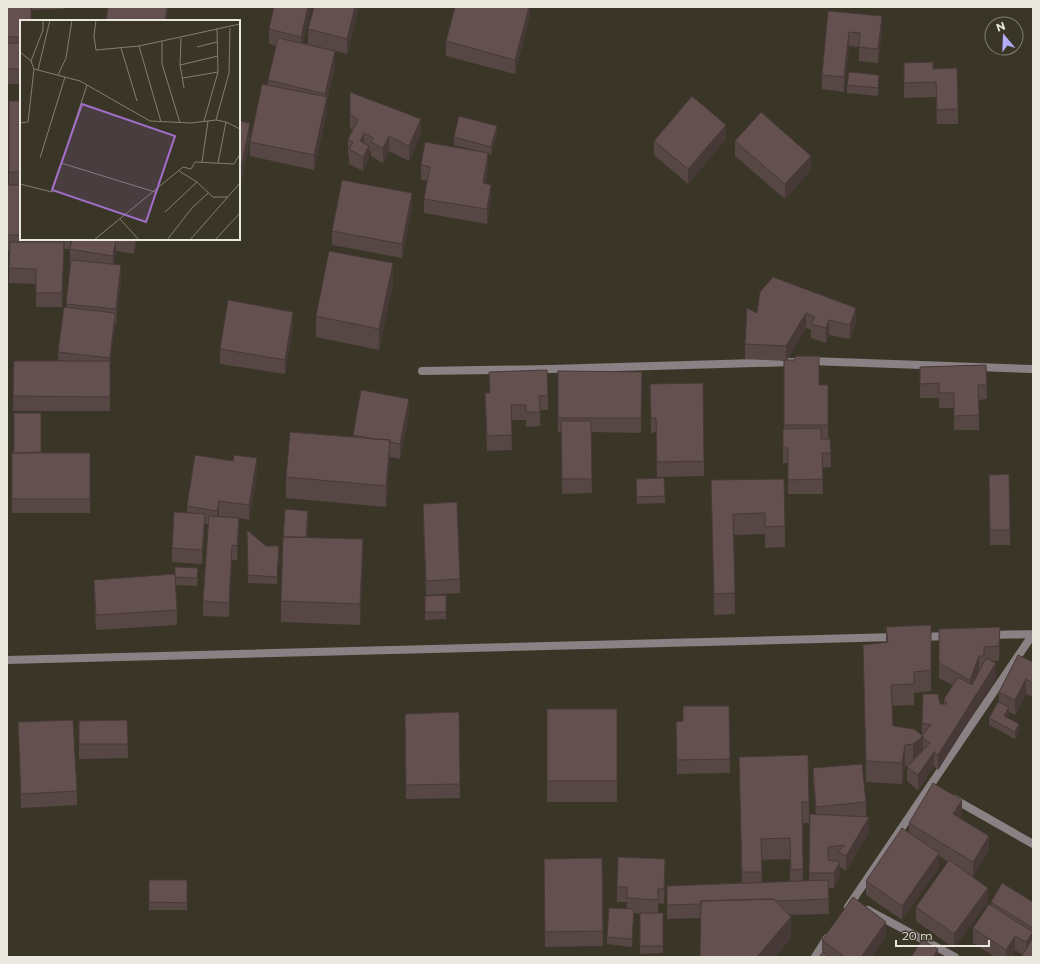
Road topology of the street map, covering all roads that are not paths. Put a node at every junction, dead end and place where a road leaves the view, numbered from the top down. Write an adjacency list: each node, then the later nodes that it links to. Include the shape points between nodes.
1 (1033, 369): 2 (street, via 818,361)
2 (422, 371)
3 (1033, 634): 4 (street); 7 (street)
4 (977, 635)
5 (954, 636): 6 (street)
6 (7, 660)
7 (937, 790): 8 (street); 9 (street)
8 (1033, 844)
9 (852, 901): 10 (street); 13 (street)
10 (844, 914)
11 (831, 932): 12 (street)
12 (815, 957)
13 (955, 957)

